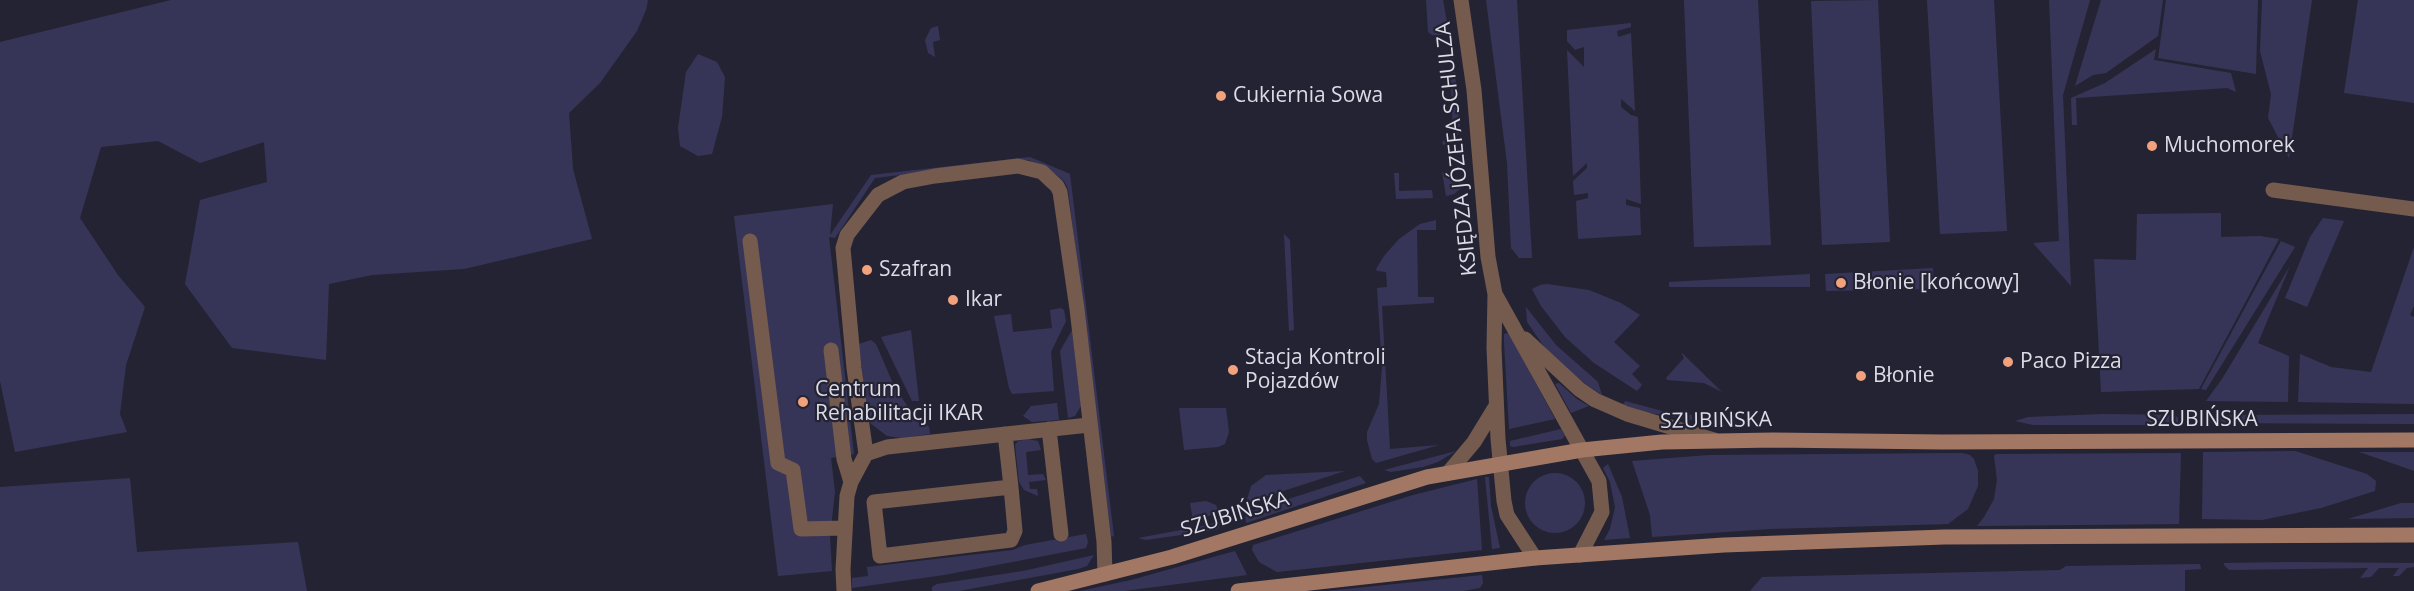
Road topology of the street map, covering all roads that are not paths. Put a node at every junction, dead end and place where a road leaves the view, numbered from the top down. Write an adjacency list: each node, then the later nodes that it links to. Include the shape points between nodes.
1 (1461, 0): 5 (street, KSIĘDZA JÓZEFA SCHULZA)
2 (2273, 190): 3 (street)
3 (2414, 209)
4 (750, 241): 20 (street, via 778,463 793,470 801,529)
5 (1495, 294): 6 (street, KSIĘDZA JÓZEFA SCHULZA); 8 (street, KSIĘDZA JÓZEFA SCHULZA)
6 (1516, 331): 13 (street, KSIĘDZA JÓZEFA SCHULZA, via 1595,400 1627,414); 14 (street, KSIĘDZA JÓZEFA SCHULZA)
7 (831, 350): 18 (street, via 844,459)
8 (1496, 406): 16 (street, KSIĘDZA JÓZEFA SCHULZA); 17 (street, via 1474,442)
9 (1089, 425): 10 (street); 15 (street, via 1077,309 1057,186 1042,172 1018,166 947,174 903,182 878,195 844,241 854,368); 25 (street)
10 (1049, 429): 11 (street); 21 (street)
11 (1005, 434): 15 (street, via 886,447); 19 (street)
12 (2414, 440): 13 (main road, SZUBIŃSKA)
13 (1719, 441): 14 (main road, SZUBIŃSKA)
14 (1582, 450): 16 (main road, SZUBIŃSKA); 23 (street, via 1599,481 1602,512)
15 (866, 454): 18 (street)
16 (1501, 462): 17 (main road, SZUBIŃSKA); 24 (street, KSIĘDZA JÓZEFA SCHULZA, via 1507,514)
17 (1448, 473): 25 (main road, SZUBIŃSKA)
18 (851, 482): 20 (street)
19 (1011, 487): 19 (street, via 874,502 880,556 1011,540 1015,531)
20 (845, 528): 26 (street)
21 (1061, 534)
22 (2414, 535): 23 (main road, via 1944,537)
23 (1580, 555): 24 (main road)
24 (1535, 558): 28 (main road)
25 (1105, 574): 27 (main road, SZUBIŃSKA)
26 (844, 591)
27 (1038, 591)
28 (1238, 591)

